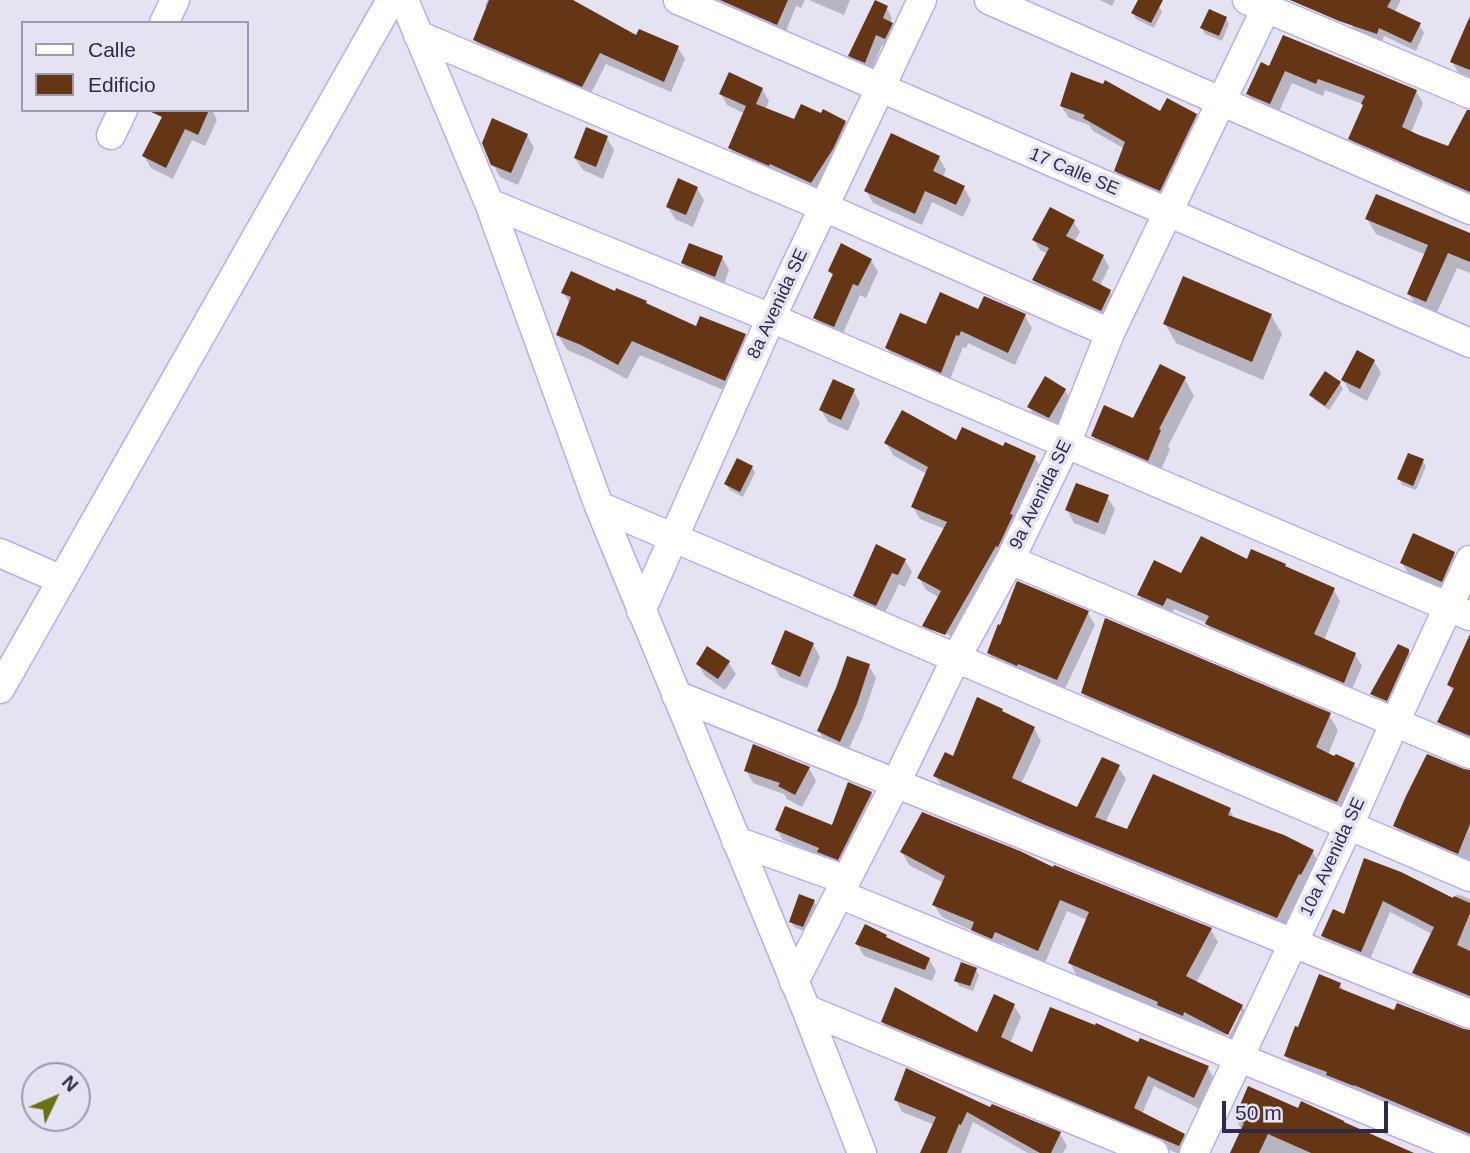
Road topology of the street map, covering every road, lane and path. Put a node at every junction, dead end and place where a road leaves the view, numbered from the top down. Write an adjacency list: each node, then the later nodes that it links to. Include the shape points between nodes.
1 (175, 0): 8 (street)
2 (391, 0): 26 (street)
3 (404, 0): 9 (street)
4 (678, 0): 10 (street, 17 Calle SE)
5 (922, 0): 10 (street, 8a Avenida SE)
6 (989, 0): 12 (street)
7 (1261, 3): 11 (street); 12 (street, 9a Avenida SE)
8 (165, 21)
9 (418, 35): 13 (street); 14 (street)
10 (880, 88): 14 (street, 8a Avenida SE); 16 (street, 17 Calle SE)
11 (1470, 94)
12 (1221, 102): 15 (street); 16 (street, 9a Avenida SE)
13 (489, 203): 17 (street); 21 (street)
14 (824, 207): 17 (street, 8a Avenida SE); 18 (street)
15 (1470, 209)
16 (1168, 212): 18 (street, 9a Avenida SE); 19 (street, 17 Calle SE)
17 (771, 318): 20 (street); 22 (street, 8a Avenida SE)
18 (1110, 333): 20 (street, 9a Avenida SE)
19 (1470, 343)
20 (1066, 444): 24 (street, 9a Avenida SE); 28 (street)
21 (599, 506): 22 (street); 27 (street)
22 (674, 538): 27 (street, 8a Avenida SE); 29 (street)
23 (0, 553): 26 (street)
24 (1010, 560): 29 (street, 9a Avenida SE); 32 (street)
25 (1470, 560): 28 (street, 10a Avenida SE)
26 (62, 580): 30 (street)
27 (642, 611): 31 (street)
28 (1459, 611): 32 (street, 10a Avenida SE)
29 (956, 658): 34 (street, 9a Avenida SE); 35 (street)
30 (0, 689)
31 (676, 695): 34 (street); 36 (street)
32 (1395, 722): 33 (street); 35 (street, 10a Avenida SE)
33 (1470, 754)
34 (896, 783): 38 (street, 9a Avenida SE); 39 (street)
35 (1349, 825): 37 (street); 39 (street, 10a Avenida SE)
36 (736, 841): 38 (street); 40 (street)
37 (1470, 877)
38 (842, 887): 40 (street, 9a Avenida SE); 43 (street)
39 (1293, 943): 42 (street); 43 (street, 10a Avenida SE)
40 (794, 982): 41 (street)
41 (806, 1009): 44 (street); 45 (street)
42 (1470, 1014)
43 (1239, 1058): 46 (street, 10a Avenida SE); 47 (street)
44 (862, 1153)
45 (1154, 1153)
46 (1194, 1153)
47 (1470, 1153)

